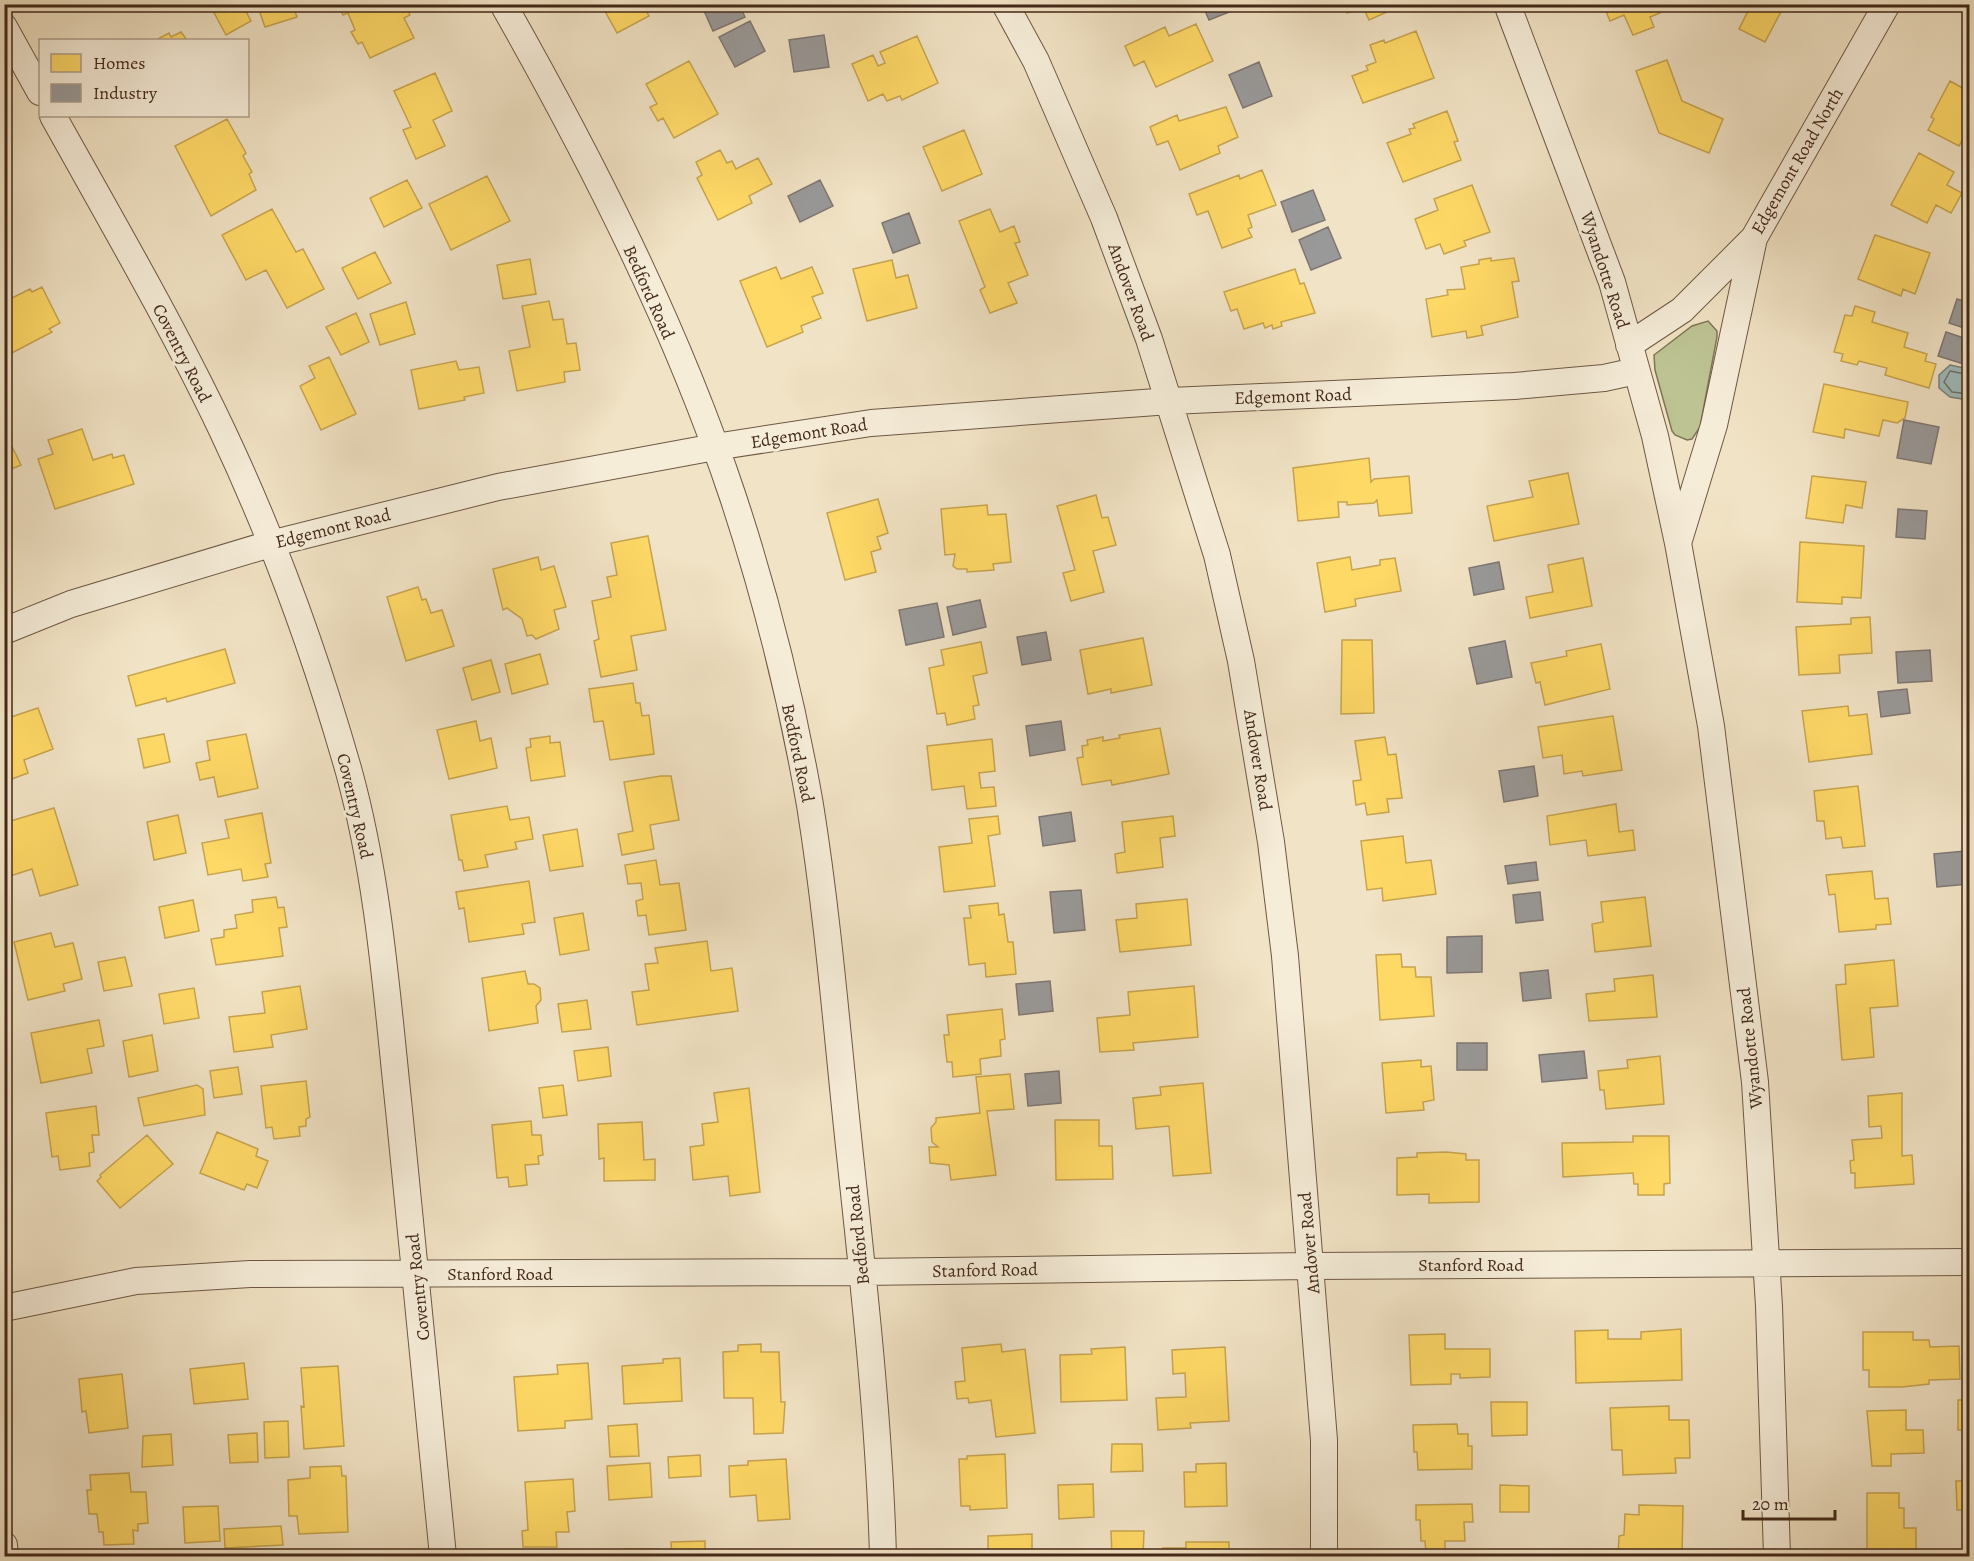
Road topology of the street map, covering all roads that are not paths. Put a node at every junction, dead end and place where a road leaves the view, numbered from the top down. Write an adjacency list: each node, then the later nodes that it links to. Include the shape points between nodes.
1 (503, 4): 12 (street, Bedford Road, via 548,83 619,225)
2 (1005, 4): 11 (street, Andover Road, via 1036,61 1104,218)
3 (1507, 4): 9 (street, Wyandotte Road, via 1612,282)
4 (1887, 4): 8 (street, Edgemont Road North)
5 (4, 27): 6 (street)
6 (39, 90)
7 (54, 117): 14 (street, Coventry Road, via 135,261 222,430)
8 (1754, 238): 9 (street, Edgemont Road North, via 1682,310); 13 (street, Wyandotte Road, via 1714,424)
9 (1629, 345): 10 (street, Wyandotte Road)
10 (1636, 371): 11 (street, Edgemont Road, via 1604,378 1514,386); 13 (street, Wyandotte Road, via 1655,436)
11 (1170, 401): 12 (street, Edgemont Road, via 871,423); 18 (street, Andover Road, via 1217,555 1257,749 1285,956)
12 (715, 447): 14 (street, Edgemont Road, via 498,487); 19 (street, Bedford Road, via 774,638 810,804)
13 (1678, 543): 17 (street, Wyandotte Road, via 1711,726 1755,1082)
14 (270, 544): 15 (street, Edgemont Road, via 70,604); 20 (street, Coventry Road, via 304,628 350,775 371,875)
15 (4, 631)
16 (1970, 1262): 17 (street, Stanford Road)
17 (1766, 1263): 18 (street, Stanford Road); 27 (street, Wyandotte Road)
18 (1311, 1266): 19 (street, Stanford Road); 26 (street, Andover Road, via 1324,1440)
19 (862, 1272): 20 (street, Stanford Road); 25 (street, Bedford Road, via 881,1479)
20 (417, 1275): 21 (street, Stanford Road, via 250,1274 136,1281); 24 (street, Coventry Road)
21 (4, 1308)
22 (4, 1545): 23 (street)
23 (5, 1557)
24 (442, 1557)
25 (883, 1557)
26 (1324, 1557)
27 (1777, 1557)

